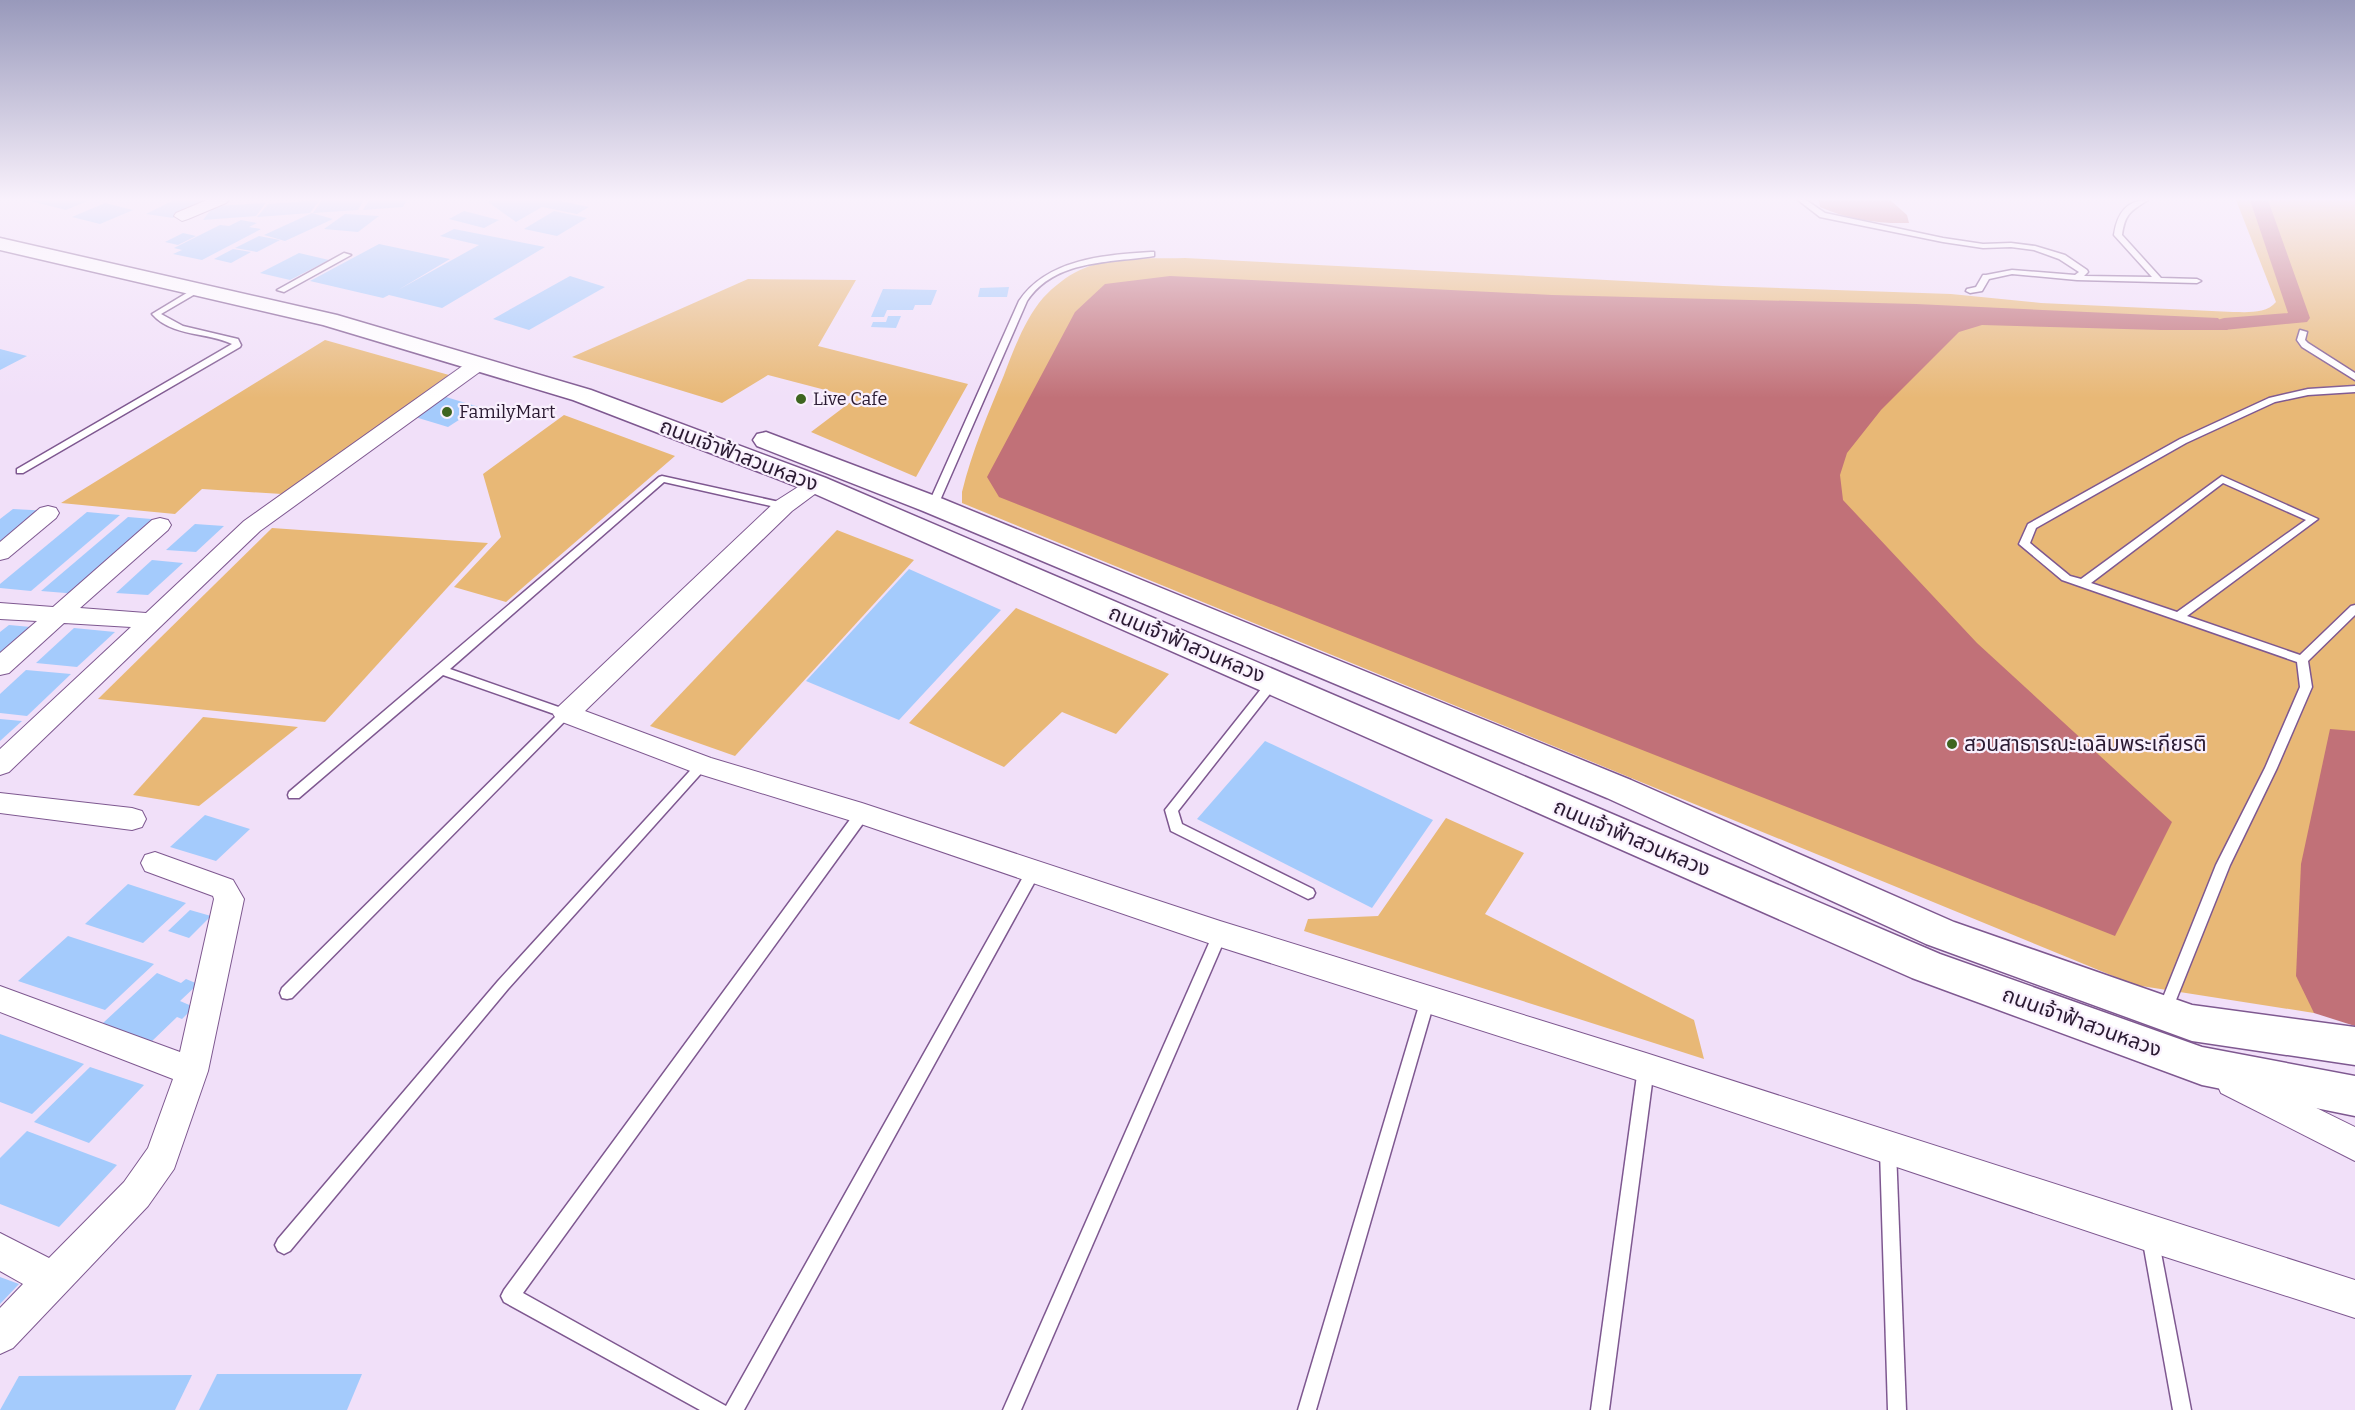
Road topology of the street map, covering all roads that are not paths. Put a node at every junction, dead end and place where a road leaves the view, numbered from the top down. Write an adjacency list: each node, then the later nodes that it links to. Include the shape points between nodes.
1 (94, 266): 10 (main road, ถนนเจ้าฟ้าสวนหลวง)
2 (177, 266): 11 (main road, ถนนเจ้าฟ้าสวนหลวง)
3 (326, 266): 11 (lane)
4 (1078, 266): 19 (lane, via 1036,284 1023,301)
5 (2075, 266): 7 (lane, via 2084,272)
6 (2146, 266): 8 (lane)
7 (2077, 278): 8 (lane); 12 (lane, via 2012,272 1986,277 1979,289)
8 (2159, 280): 9 (lane)
9 (2197, 281)
10 (198, 290): 14 (main road, ถนนเจ้าฟ้าสวนหลวง, via 329,321); 17 (lane, via 156,314 159,319 235,341 237,345)
11 (280, 290): 19 (main road, ถนนเจ้าฟ้าสวนหลวง, via 362,309 591,376)
12 (1970, 291)
13 (2303, 332): 15 (lane, via 2301,340 2305,345)
14 (478, 364): 18 (main road, ถนนเจ้าฟ้าสวนหลวง, via 582,395); 29 (street, via 252,526)
15 (2355, 377)
16 (2355, 389): 24 (lane, via 2308,392 2272,400 2182,441 2032,526 2024,544 2066,578)
17 (20, 471)
18 (816, 484): 20 (street); 33 (main road, ถนนเจ้าฟ้าสวนหลวง)
19 (933, 505): 37 (main road, ถนนเจ้าฟ้าสวนหลวง)
20 (784, 506): 32 (lane, via 662,479); 34 (street)
21 (48, 513): 23 (street)
22 (160, 525): 27 (street)
23 (0, 553)
24 (2082, 584): 28 (lane); 28 (lane, via 2222,479 2313,519)
25 (2355, 609): 30 (lane)
26 (0, 610): 27 (street)
27 (58, 615): 29 (street); 31 (street)
28 (2178, 617): 30 (lane)
29 (153, 621): 35 (street)
30 (2302, 660): 50 (lane, via 2306,687 2223,865)
31 (0, 667)
32 (441, 670): 34 (lane); 38 (lane)
33 (1273, 682): 42 (main road, ถนนเจ้าฟ้าสวนหลวง); 45 (lane, via 1171,810 1176,827)
34 (566, 714): 36 (street); 47 (lane)
35 (0, 765)
36 (702, 765): 40 (street); 59 (lane, via 503,985)
37 (1619, 789): 42 (main road); 50 (main road, ถนนเจ้าฟ้าสวนหลวง, via 1940,933)
38 (294, 795)
39 (0, 803): 41 (street)
40 (862, 814): 44 (street); 64 (lane, via 510,1296)
41 (132, 819)
42 (1597, 822): 52 (main road, ถนนเจ้าฟ้าสวนหลวง, via 1926,966)
43 (155, 864): 54 (street, via 223,888 229,899)
44 (1033, 872): 46 (street); 65 (lane)
45 (1308, 893)
46 (1220, 934): 49 (street); 66 (lane)
47 (287, 993)
48 (2, 999): 54 (street)
49 (1428, 999): 53 (street); 67 (lane)
50 (2163, 1013): 51 (main road, ถนนเจ้าฟ้าสวนหลวง, via 2192,1023)
51 (2355, 1046)
52 (2202, 1066): 55 (main road, ถนนเจ้าฟ้าสวนหลวง); 56 (street)
53 (1646, 1068): 57 (street); 68 (lane)
54 (192, 1071): 61 (street, via 162,1157 136,1194)
55 (2355, 1096)
56 (2355, 1145)
57 (1888, 1147): 58 (street); 69 (lane)
58 (2150, 1234): 62 (street); 70 (lane)
59 (284, 1245)
60 (0, 1251): 61 (street)
61 (52, 1280): 63 (street)
62 (2355, 1299)
63 (0, 1335)
64 (719, 1410)
65 (734, 1410)
66 (1012, 1410)
67 (1307, 1410)
68 (1600, 1410)
69 (1897, 1410)
70 (2182, 1410)

